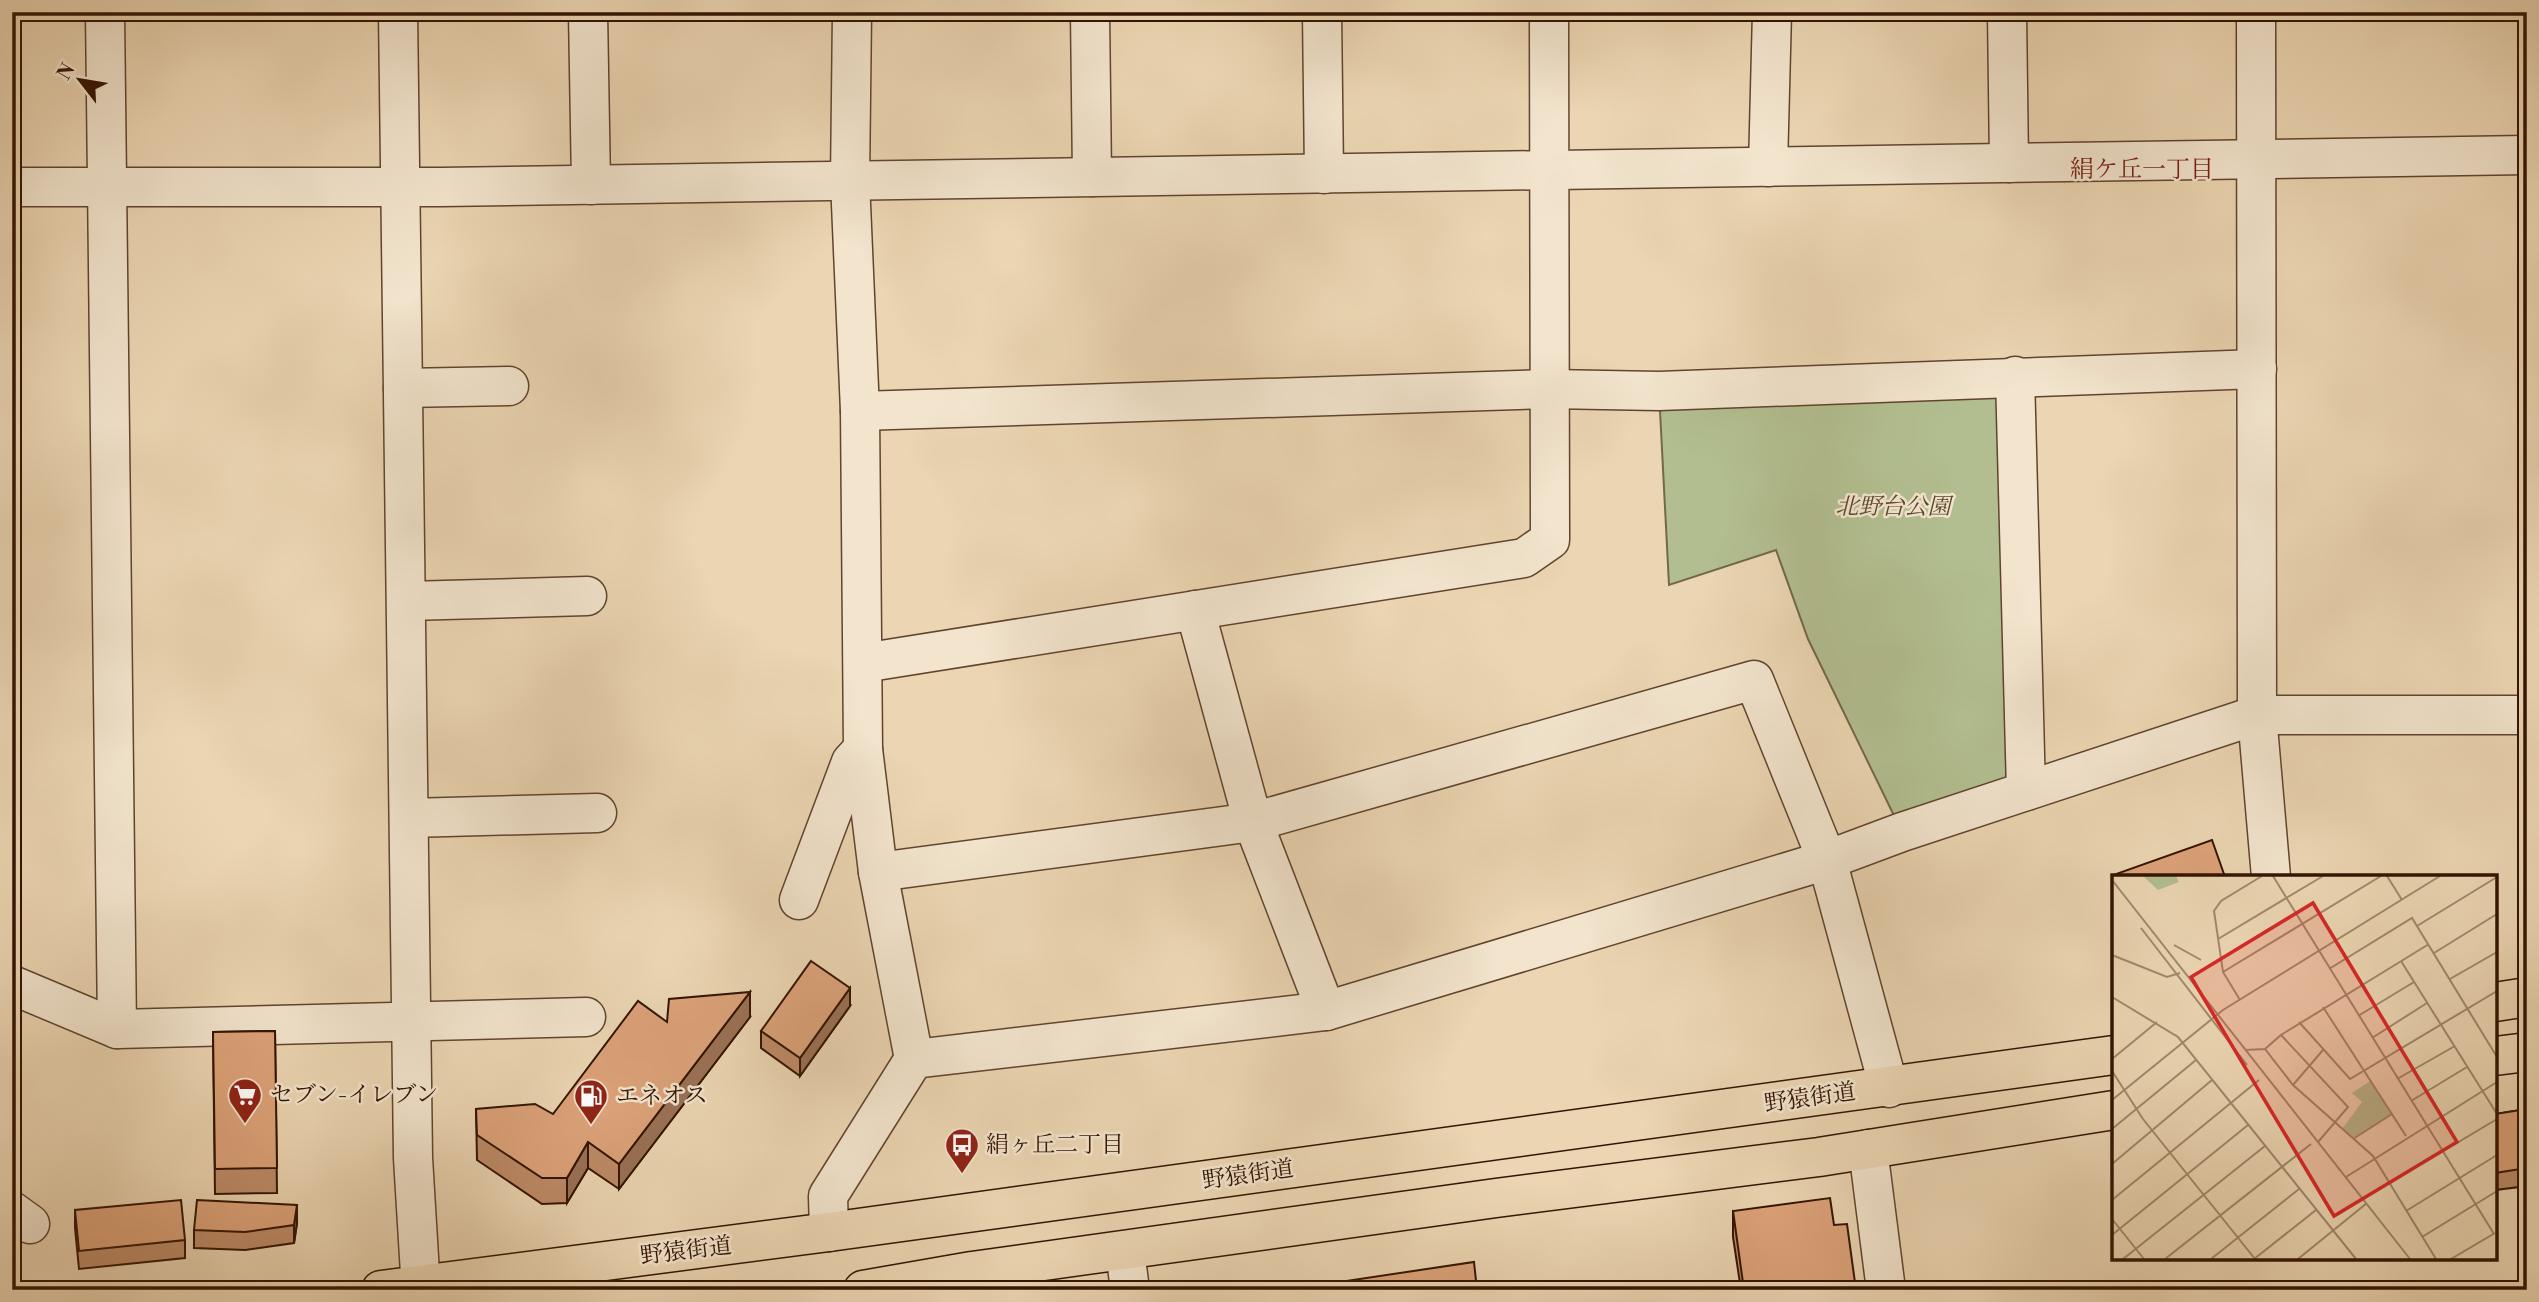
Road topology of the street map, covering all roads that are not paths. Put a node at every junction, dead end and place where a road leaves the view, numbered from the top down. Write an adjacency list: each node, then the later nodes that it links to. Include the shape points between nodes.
1 (105, 12): 19 (street)
2 (398, 12): 22 (street)
3 (588, 12): 20 (street)
4 (852, 12): 18 (street)
5 (1090, 12): 17 (street)
6 (1322, 12): 16 (street)
7 (1549, 12): 15 (street)
8 (1772, 12): 14 (street)
9 (2007, 12): 13 (street)
10 (2256, 12): 12 (street)
11 (2527, 155): 12 (street)
12 (2256, 159): 13 (street); 23 (street)
13 (2009, 163): 14 (street)
14 (1768, 167): 15 (street)
15 (1549, 170): 16 (street); 27 (street)
16 (1324, 174): 17 (street)
17 (1092, 177): 18 (street)
18 (850, 181): 20 (street); 28 (street)
19 (105, 185): 21 (street); 22 (street); 50 (street)
20 (591, 185): 22 (street)
21 (12, 187)
22 (400, 188): 26 (street)
23 (2257, 369): 24 (street); 33 (street)
24 (2014, 376): 27 (street, via 1659,391); 36 (street)
25 (509, 386): 26 (street)
26 (403, 388): 30 (street)
27 (1549, 389): 28 (street); 31 (street, via 1550,540 1524,558)
28 (860, 411): 32 (street)
29 (587, 596): 30 (street)
30 (407, 601): 38 (street)
31 (1195, 611): 32 (street); 39 (street)
32 (863, 663): 35 (street)
33 (2257, 715): 34 (street); 36 (street); 42 (street)
34 (2527, 715)
35 (863, 749): 41 (street); 43 (street, via 851,762)
36 (2026, 792): 40 (street)
37 (597, 813): 38 (street)
38 (410, 818): 49 (street)
39 (1253, 822): 40 (street, via 1754,680); 41 (street); 47 (street)
40 (1827, 860): 47 (street); 55 (street)
41 (878, 872): 54 (street)
42 (2271, 875)
43 (799, 900)
44 (12, 985): 50 (street)
45 (2527, 997): 46 (main road)
46 (2497, 1002)
47 (1326, 1012): 54 (street)
48 (586, 1017): 49 (street)
49 (413, 1023): 50 (street); 60 (street, via 413,1158)
50 (117, 1029)
51 (2527, 1052): 53 (main road)
52 (2112, 1055): 55 (main road, 野猿街道)
53 (2497, 1056)
54 (914, 1059): 58 (street, via 828,1196)
55 (1889, 1088): 58 (main road, 野猿街道)
56 (2112, 1111): 57 (main road)
57 (1868, 1149): 59 (main road); 64 (street)
58 (829, 1233): 60 (main road, 野猿街道)
59 (1125, 1251): 62 (main road); 63 (street)
60 (421, 1287): 61 (main road, 野猿街道)
61 (381, 1290)
62 (863, 1290)
63 (1130, 1290)
64 (1886, 1290)

